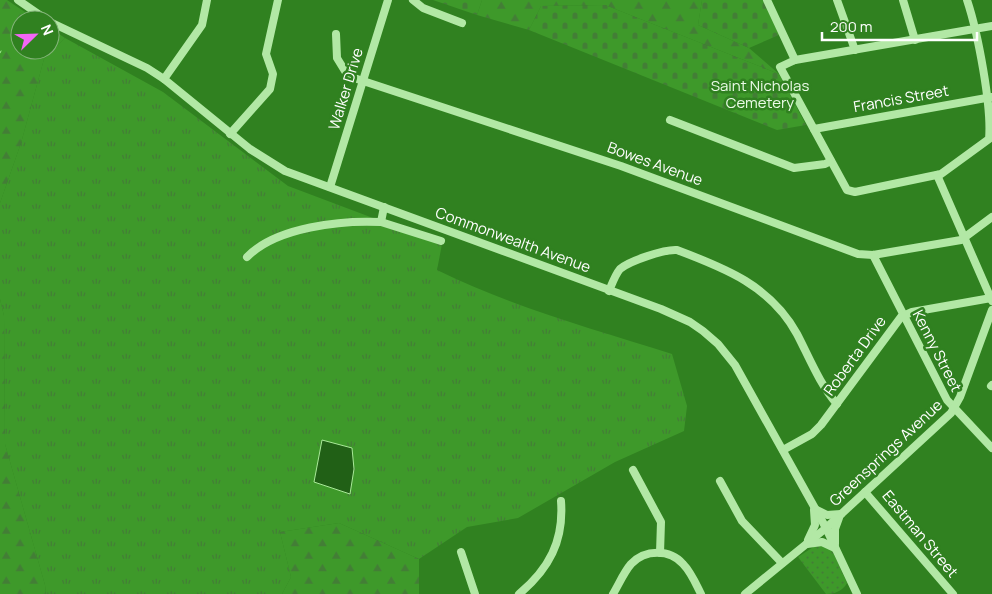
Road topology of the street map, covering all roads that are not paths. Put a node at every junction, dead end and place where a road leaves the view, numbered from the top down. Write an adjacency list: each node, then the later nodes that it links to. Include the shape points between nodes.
1 (18, 0): 10 (street)
2 (208, 0): 19 (street, via 202,25)
3 (278, 0): 24 (street, via 266,54 273,74 270,89)
4 (388, 0): 20 (street, Walker Drive)
5 (413, 0): 11 (street, via 423,8)
6 (767, 0): 18 (street)
7 (838, 0): 17 (street)
8 (903, 0): 16 (street)
9 (967, 0): 14 (street)
10 (32, 10)
11 (462, 23)
12 (992, 26): 14 (street)
13 (60, 27): 19 (street, Commonwealth Avenue)
14 (976, 28): 16 (street); 21 (street)
15 (336, 34): 20 (street, Bowes Avenue, via 336,58 341,67 348,76)
16 (916, 40): 17 (street)
17 (855, 50): 18 (street)
18 (794, 60): 23 (street, via 780,67)
19 (164, 79): 24 (street, Commonwealth Avenue)
20 (364, 82): 27 (street, Walker Drive); 33 (street, Bowes Avenue, via 621,166 855,253)
21 (991, 97): 23 (street, Francis Street); 26 (street, via 989,139)
22 (670, 120): 25 (street, via 794,168)
23 (814, 128): 25 (street)
24 (230, 134): 27 (street, Commonwealth Avenue, via 285,171)
25 (831, 161): 26 (street, via 847,190 855,192)
26 (937, 176): 31 (street)
27 (330, 187): 28 (street, Commonwealth Avenue)
28 (384, 207): 30 (street); 35 (street, Commonwealth Avenue)
29 (992, 217): 31 (street, Bowes Avenue)
30 (381, 222): 32 (street); 34 (street, via 348,221 301,231 255,248)
31 (965, 238): 33 (street, Bowes Avenue); 36 (street)
32 (442, 240)
33 (873, 255): 38 (street, Kenny Street)
34 (248, 257)
35 (609, 291): 39 (street, via 623,267 669,250 725,268 757,287 783,313); 42 (street, Commonwealth Avenue, via 684,319 711,337 738,370)
36 (991, 300): 38 (street, Roberta Drive)
37 (992, 310): 40 (street, Greensprings Avenue)
38 (904, 315): 39 (street, Roberta Drive); 40 (street, Kenny Street, via 943,394)
39 (837, 404): 42 (street, Roberta Drive, via 817,430)
40 (955, 409): 41 (street, Kenny Street); 45 (street, Greensprings Avenue)
41 (992, 448)
42 (783, 450): 47 (street, Commonwealth Avenue)
43 (633, 470): 53 (street, via 661,522)
44 (720, 481): 54 (street, via 742,521)
45 (865, 492): 48 (street, Greensprings Avenue); 62 (street, Eastman Street)
46 (562, 501): 57 (street, via 561,531 555,551 541,574)
47 (814, 506): 48 (street, via 824,514); 49 (street, Commonwealth Avenue); 50 (street, via 815,525)
48 (841, 514): 49 (street, Greensprings Avenue); 51 (street, via 835,529)
49 (826, 528): 50 (street, Greensprings Avenue); 51 (street, Commonwealth Avenue)
50 (805, 545): 51 (street, via 822,542); 54 (street, Greensprings Avenue)
51 (835, 548): 55 (street, Commonwealth Avenue)
52 (461, 552): 56 (street)
53 (660, 553): 58 (street, via 647,554 633,562); 59 (street, via 682,563)
54 (782, 563): 60 (street, Greensprings Avenue)
55 (855, 590): 61 (street, Commonwealth Avenue)
56 (475, 594)
57 (519, 594)
58 (613, 594)
59 (701, 594)
60 (746, 594)
61 (861, 594)
62 (953, 594)

